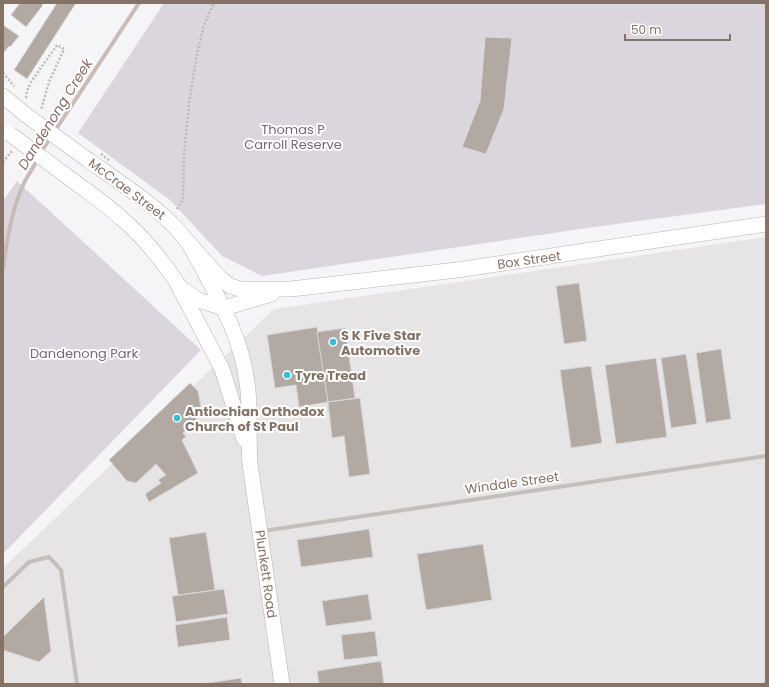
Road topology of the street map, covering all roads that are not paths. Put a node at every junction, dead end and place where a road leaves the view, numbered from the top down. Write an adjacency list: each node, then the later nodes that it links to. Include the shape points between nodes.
1 (3, 96): 4 (main road, McCrae Street, bridge, via 32,114 88,160 165,216)
2 (9, 137): 5 (main road, McCrae Street, bridge, via 122,218 156,252)
3 (766, 224): 6 (main road, Box Street, via 457,270)
4 (188, 242): 6 (main road, Box Street, via 230,286 240,289); 7 (main road, McCrae Street)
5 (176, 281): 7 (main road, via 198,300); 9 (main road, Plunkett Road, via 222,369)
6 (291, 289): 7 (main road, Box Street)
7 (224, 308): 9 (main road, Plunkett Road, via 237,340 247,381)
8 (766, 456): 10 (street, Windale Street)
9 (250, 464): 10 (main road, Plunkett Road)
10 (260, 531): 13 (main road, Plunkett Road)
11 (3, 587): 12 (street, via 29,562 49,557 61,570)
12 (77, 684)
13 (282, 684)

